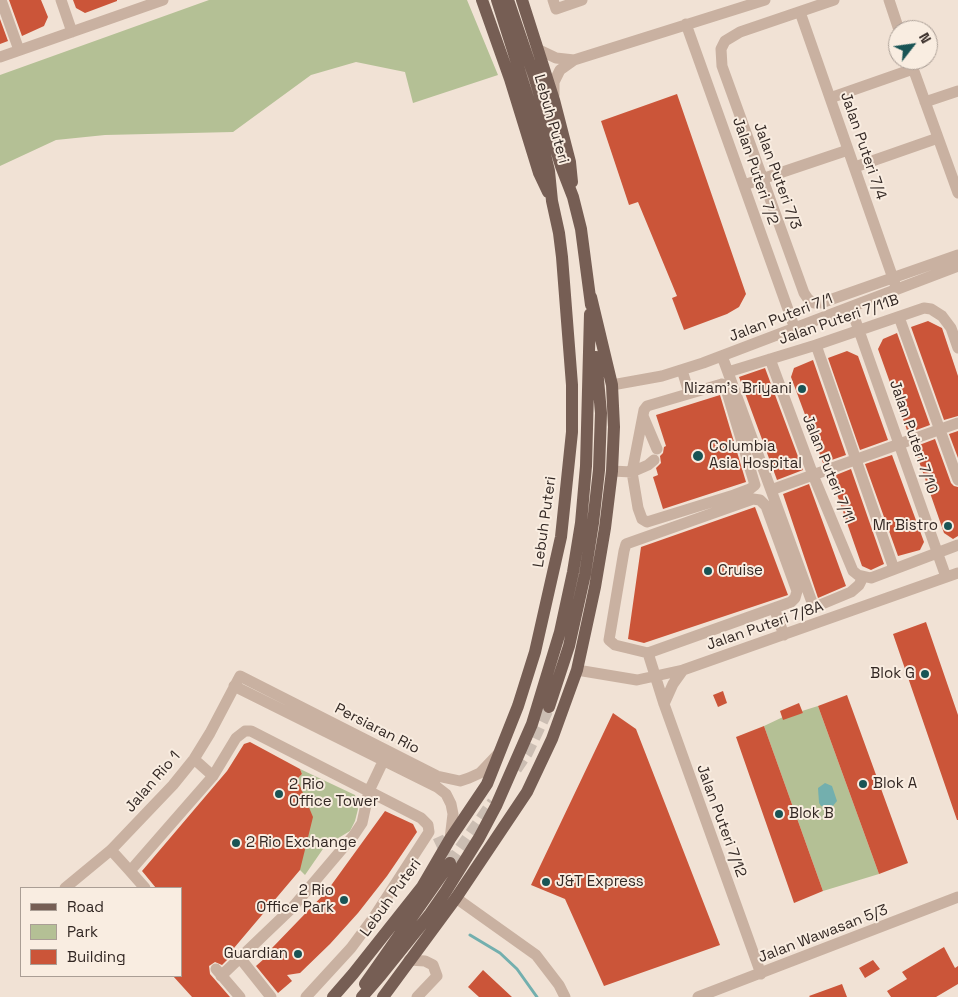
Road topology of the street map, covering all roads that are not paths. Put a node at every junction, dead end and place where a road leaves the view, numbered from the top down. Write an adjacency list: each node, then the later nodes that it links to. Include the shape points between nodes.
1 (1, 0): 18 (street)
2 (61, 0): 16 (street)
3 (163, 0): 16 (street)
4 (482, 0): 35 (main road, via 539,173)
5 (496, 0): 23 (main road, Lebuh Puteri)
6 (508, 0): 23 (main road, Lebuh Puteri)
7 (522, 0): 17 (main road)
8 (582, 0): 12 (street)
9 (765, 0): 15 (street)
10 (834, 0): 13 (street)
11 (889, 0): 14 (street)
12 (555, 5)
13 (800, 12): 25 (street, Jalan Puteri 7/4); 31 (street, Jalan Puteri 7/3, via 740,32 725,41 721,49 722,66)
14 (896, 20)
15 (686, 24): 20 (street); 32 (street, Jalan Puteri 7/2)
16 (72, 32): 18 (street)
17 (537, 49): 20 (street, via 556,58); 26 (main road)
18 (19, 50): 19 (street)
19 (0, 57)
20 (574, 60): 26 (street, via 557,75)
21 (898, 70): 25 (street)
22 (914, 70): 27 (street)
23 (528, 78): 34 (main road, Lebuh Puteri); 35 (main road, Lebuh Puteri, via 548,164)
24 (958, 91): 27 (street)
25 (830, 98): 29 (street, Jalan Puteri 7/4)
26 (554, 100): 34 (main road, via 570,162)
27 (925, 102): 28 (street)
28 (938, 138): 30 (street); 33 (street)
29 (848, 150): 30 (street, Jalan Puteri 7/4); 31 (street)
30 (855, 167): 37 (street, Jalan Puteri 7/4)
31 (761, 178): 32 (street); 37 (street, Jalan Puteri 7/3, via 808,299 814,303 828,302)
32 (744, 184): 42 (street, Jalan Puteri 7/2)
33 (958, 193)
34 (573, 197): 39 (main road, Lebuh Puteri)
35 (552, 201): 78 (main road, Lebuh Puteri, via 562,257 572,385 572,432 561,537 535,652)
36 (958, 264): 37 (street); 38 (street, Jalan Puteri 7/1)
37 (893, 278): 38 (street, Jalan Puteri 7/4)
38 (898, 290): 40 (street, Jalan Puteri 7/1)
39 (591, 297): 50 (main road); 77 (main road, via 601,413 598,479 585,574); 89 (main road, via 581,523 560,632 532,724)
40 (851, 308): 42 (street, Jalan Puteri 7/1); 43 (street, Jalan Puteri 7/10)
41 (898, 317): 43 (street, Jalan Puteri 7/11B); 45 (street, Jalan Puteri 7/11B, via 930,309 942,316 951,328); 54 (street)
42 (795, 329): 46 (street, Jalan Puteri 7/1)
43 (859, 331): 44 (street, Jalan Puteri 7/11B); 55 (street, Jalan Puteri 7/10)
44 (816, 345): 47 (street, Jalan Puteri 7/11B); 56 (street)
45 (958, 348)
46 (722, 356): 48 (street, Jalan Puteri 7/1); 49 (street)
47 (770, 359): 49 (street, Jalan Puteri 7/11B); 59 (street, Jalan Puteri 7/11)
48 (682, 370): 50 (street, Jalan Puteri 7/1); 51 (street)
49 (728, 372): 61 (street)
50 (612, 385): 57 (main road)
51 (689, 393): 52 (street, via 647,406); 58 (street, via 722,384 725,386 755,485 750,490 647,522 640,516)
52 (643, 416): 58 (street); 58 (street, via 655,455 648,465)
53 (958, 422): 54 (street)
54 (940, 429): 55 (street); 60 (street)
55 (899, 444): 56 (street); 63 (street, Jalan Puteri 7/10)
56 (856, 459): 59 (street); 64 (street)
57 (612, 471): 58 (street); 71 (main road, via 595,587)
58 (632, 472)
59 (813, 475): 61 (street); 67 (street, Jalan Puteri 7/11, via 853,571)
60 (958, 480)
61 (771, 490): 67 (street, via 815,607 851,592)
62 (958, 544): 63 (street)
63 (938, 552): 64 (street); 66 (street, Jalan Puteri 7/10)
64 (894, 569): 67 (street)
65 (958, 573): 66 (street, Jalan Puteri 7/8A)
66 (946, 577): 69 (street, Jalan Puteri 7/8A)
67 (867, 578)
68 (774, 608): 69 (street); 70 (street); 70 (street, via 791,602 797,591 766,506 760,500 752,499 626,544 609,640 615,645)
69 (784, 635): 72 (street, Jalan Puteri 7/8A)
70 (648, 653): 73 (street, Jalan Puteri 7/12)
71 (577, 670): 74 (street, Jalan Puteri 7/8A); 89 (main road, via 528,792)
72 (683, 670): 73 (street, Jalan Puteri 7/8A); 76 (street, via 672,684)
73 (655, 677): 74 (street, Jalan Puteri 7/8A); 76 (street, Jalan Puteri 7/12)
74 (637, 680): 76 (street, via 648,686)
75 (237, 681): 79 (street, Persiaran Rio); 80 (street, Jalan Rio 1)
76 (664, 704): 93 (street, Jalan Puteri 7/12)
77 (549, 707)
78 (498, 754): 79 (street, Persiaran Rio, via 480,773 460,781 437,776); 83 (main road, Lebuh Puteri, via 487,784)
79 (386, 756): 82 (street); 83 (street, Persiaran Rio, via 446,794 453,814)
80 (194, 759): 81 (street); 84 (street, Jalan Rio 1)
81 (213, 776): 82 (street, via 236,738 251,731); 86 (street)
82 (369, 791): 91 (street, via 362,823 354,835 292,908); 96 (street, via 421,818 428,825 429,832 351,948)
83 (450, 839): 97 (main road, Lebuh Puteri, via 422,887)
84 (111, 850): 86 (street); 87 (street, Jalan Rio 1)
85 (450, 863): 98 (main road, Lebuh Puteri)
86 (130, 871): 88 (street)
87 (66, 887)
88 (144, 887)
89 (451, 894): 92 (main road); 99 (main road); 100 (main road); 103 (street, via 536,955)
90 (958, 897): 93 (street, Jalan Wawasan 5/3)
91 (240, 958): 94 (street, via 218,973); 95 (street)
92 (409, 960): 101 (main road); 102 (street, via 433,965 437,976)
93 (761, 974): 104 (street, Jalan Wawasan 5/3)
94 (240, 997)
95 (272, 997)
96 (306, 997)
97 (333, 997)
98 (357, 997)
99 (362, 997)
100 (370, 997)
101 (383, 997)
102 (418, 997)
103 (565, 997)
104 (698, 997)

